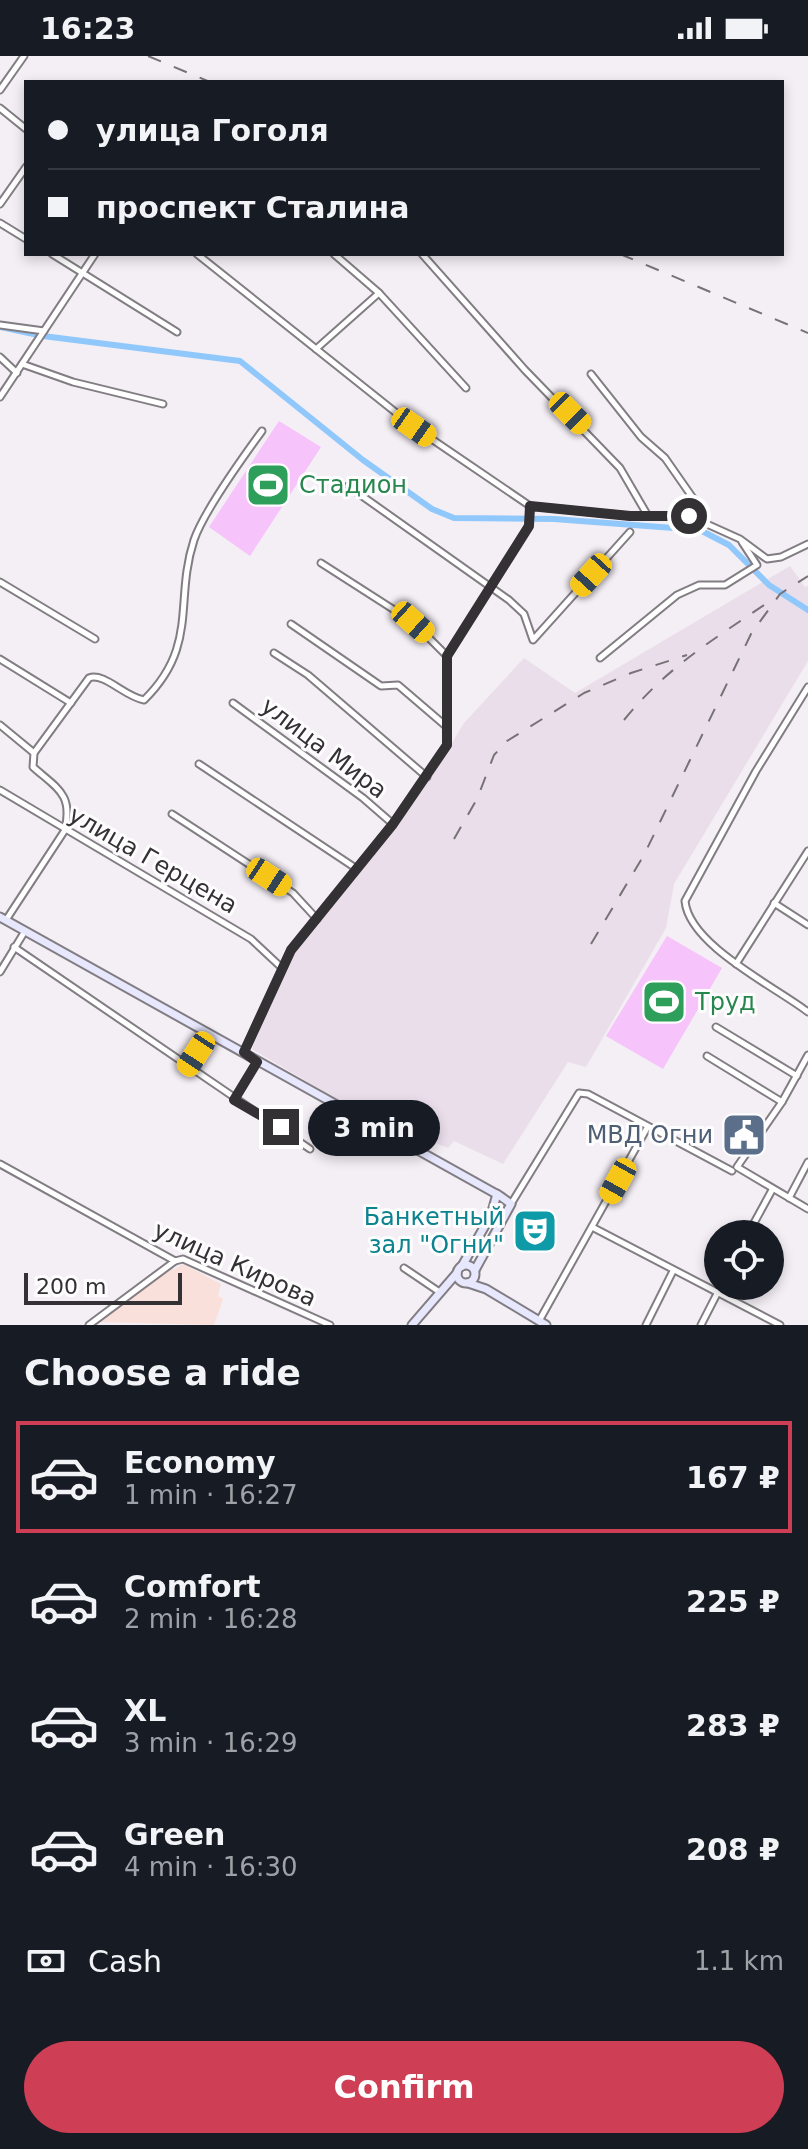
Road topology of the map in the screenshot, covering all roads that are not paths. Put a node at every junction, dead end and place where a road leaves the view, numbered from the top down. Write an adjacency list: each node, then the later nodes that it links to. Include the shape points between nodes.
1 (24, 56): 2 (street)
2 (0, 90)
3 (0, 108): 4 (street)
4 (24, 127)
5 (24, 170): 6 (street)
6 (0, 204)
7 (0, 223): 8 (street)
8 (24, 238)
9 (55, 256): 14 (street)
10 (94, 256): 14 (street)
11 (200, 256): 19 (street)
12 (336, 256): 15 (street)
13 (424, 256): 30 (street, via 612,459)
14 (82, 275): 17 (street); 18 (street)
15 (379, 293): 19 (street); 24 (street)
16 (0, 325): 18 (street)
17 (177, 332)
18 (43, 334): 21 (street)
19 (316, 349): 29 (street)
20 (0, 357): 22 (street)
21 (22, 364): 22 (street); 26 (street)
22 (17, 373): 25 (street)
23 (591, 374): 31 (street, via 695,501)
24 (466, 388)
25 (0, 397)
26 (163, 404)
27 (262, 431): 45 (street, via 195,539 179,647 157,688 144,700 129,698 95,675)
28 (348, 486): 37 (street)
29 (530, 509): 30 (street); 37 (street, via 530,522)
30 (648, 516): 31 (street)
31 (689, 516): 33 (street)
32 (630, 532): 37 (street, via 533,640 524,614)
33 (740, 539): 34 (street, via 767,559); 42 (street, via 757,565 725,585 699,585 677,595)
34 (808, 544)
35 (321, 563): 41 (street, via 413,622)
36 (0, 582): 39 (street)
37 (489, 586): 41 (street)
38 (291, 624): 48 (street, via 381,686 398,685)
39 (95, 639)
40 (274, 653): 51 (street, via 308,675)
41 (447, 656): 48 (street)
42 (600, 658)
43 (0, 659): 45 (street)
44 (808, 687): 64 (street, via 685,901 686,913 699,931)
45 (71, 703): 49 (street)
46 (233, 703): 54 (street, улица Мира)
47 (0, 725): 49 (street)
48 (447, 728): 51 (street, via 447,745)
49 (34, 753): 55 (street, via 33,767 68,800)
50 (199, 764): 57 (street)
51 (427, 777): 54 (street)
52 (0, 790): 55 (street, улица Герцена)
53 (172, 814): 60 (street, via 293,893)
54 (393, 824): 57 (street)
55 (65, 830): 59 (street); 65 (street, улица Герцена, via 251,939)
56 (808, 851): 58 (street)
57 (357, 869): 60 (street)
58 (774, 903): 61 (street); 64 (street)
59 (3, 919): 62 (street)
60 (317, 919): 65 (street)
61 (808, 925)
62 (26, 932): 63 (street); 69 (street)
63 (14, 947): 66 (street); 74 (street)
64 (736, 964): 67 (street)
65 (282, 968): 70 (street)
66 (0, 972)
67 (808, 1012)
68 (716, 1027): 75 (street)
69 (210, 1032): 70 (street); 74 (street)
70 (244, 1052): 73 (street)
71 (808, 1055): 75 (street)
72 (707, 1056): 77 (street)
73 (257, 1062): 76 (street); 84 (street)
74 (187, 1068): 76 (street)
75 (797, 1076): 77 (street)
76 (234, 1100): 79 (street)
77 (782, 1102): 82 (street)
78 (647, 1128): 82 (street); 86 (street, via 579,1093); 89 (street)
79 (310, 1149)
80 (808, 1162): 85 (street)
81 (0, 1164): 90 (street, улица Кирова)
82 (734, 1169): 83 (street)
83 (772, 1190): 85 (street); 88 (street)
84 (497, 1194): 86 (street); 92 (street)
85 (789, 1198): 87 (street)
86 (511, 1204): 94 (street)
87 (808, 1209)
88 (756, 1220)
89 (592, 1227): 93 (street); 101 (street)
90 (175, 1261): 102 (street); 103 (street, улица Кирова, via 183,1259)
91 (404, 1268): 98 (street)
92 (460, 1269): 94 (street); 95 (street, via 460,1281); 98 (street)
93 (673, 1271): 96 (street); 105 (street)
94 (475, 1272): 95 (street); 97 (street)
95 (467, 1283): 97 (street); 98 (street)
96 (704, 1283)
97 (486, 1289): 101 (street)
98 (440, 1290): 104 (street)
99 (714, 1300): 106 (street)
100 (738, 1300): 107 (street)
101 (544, 1324)
102 (89, 1325)
103 (330, 1325)
104 (412, 1325)
105 (646, 1325)
106 (701, 1325)
107 (780, 1325)

